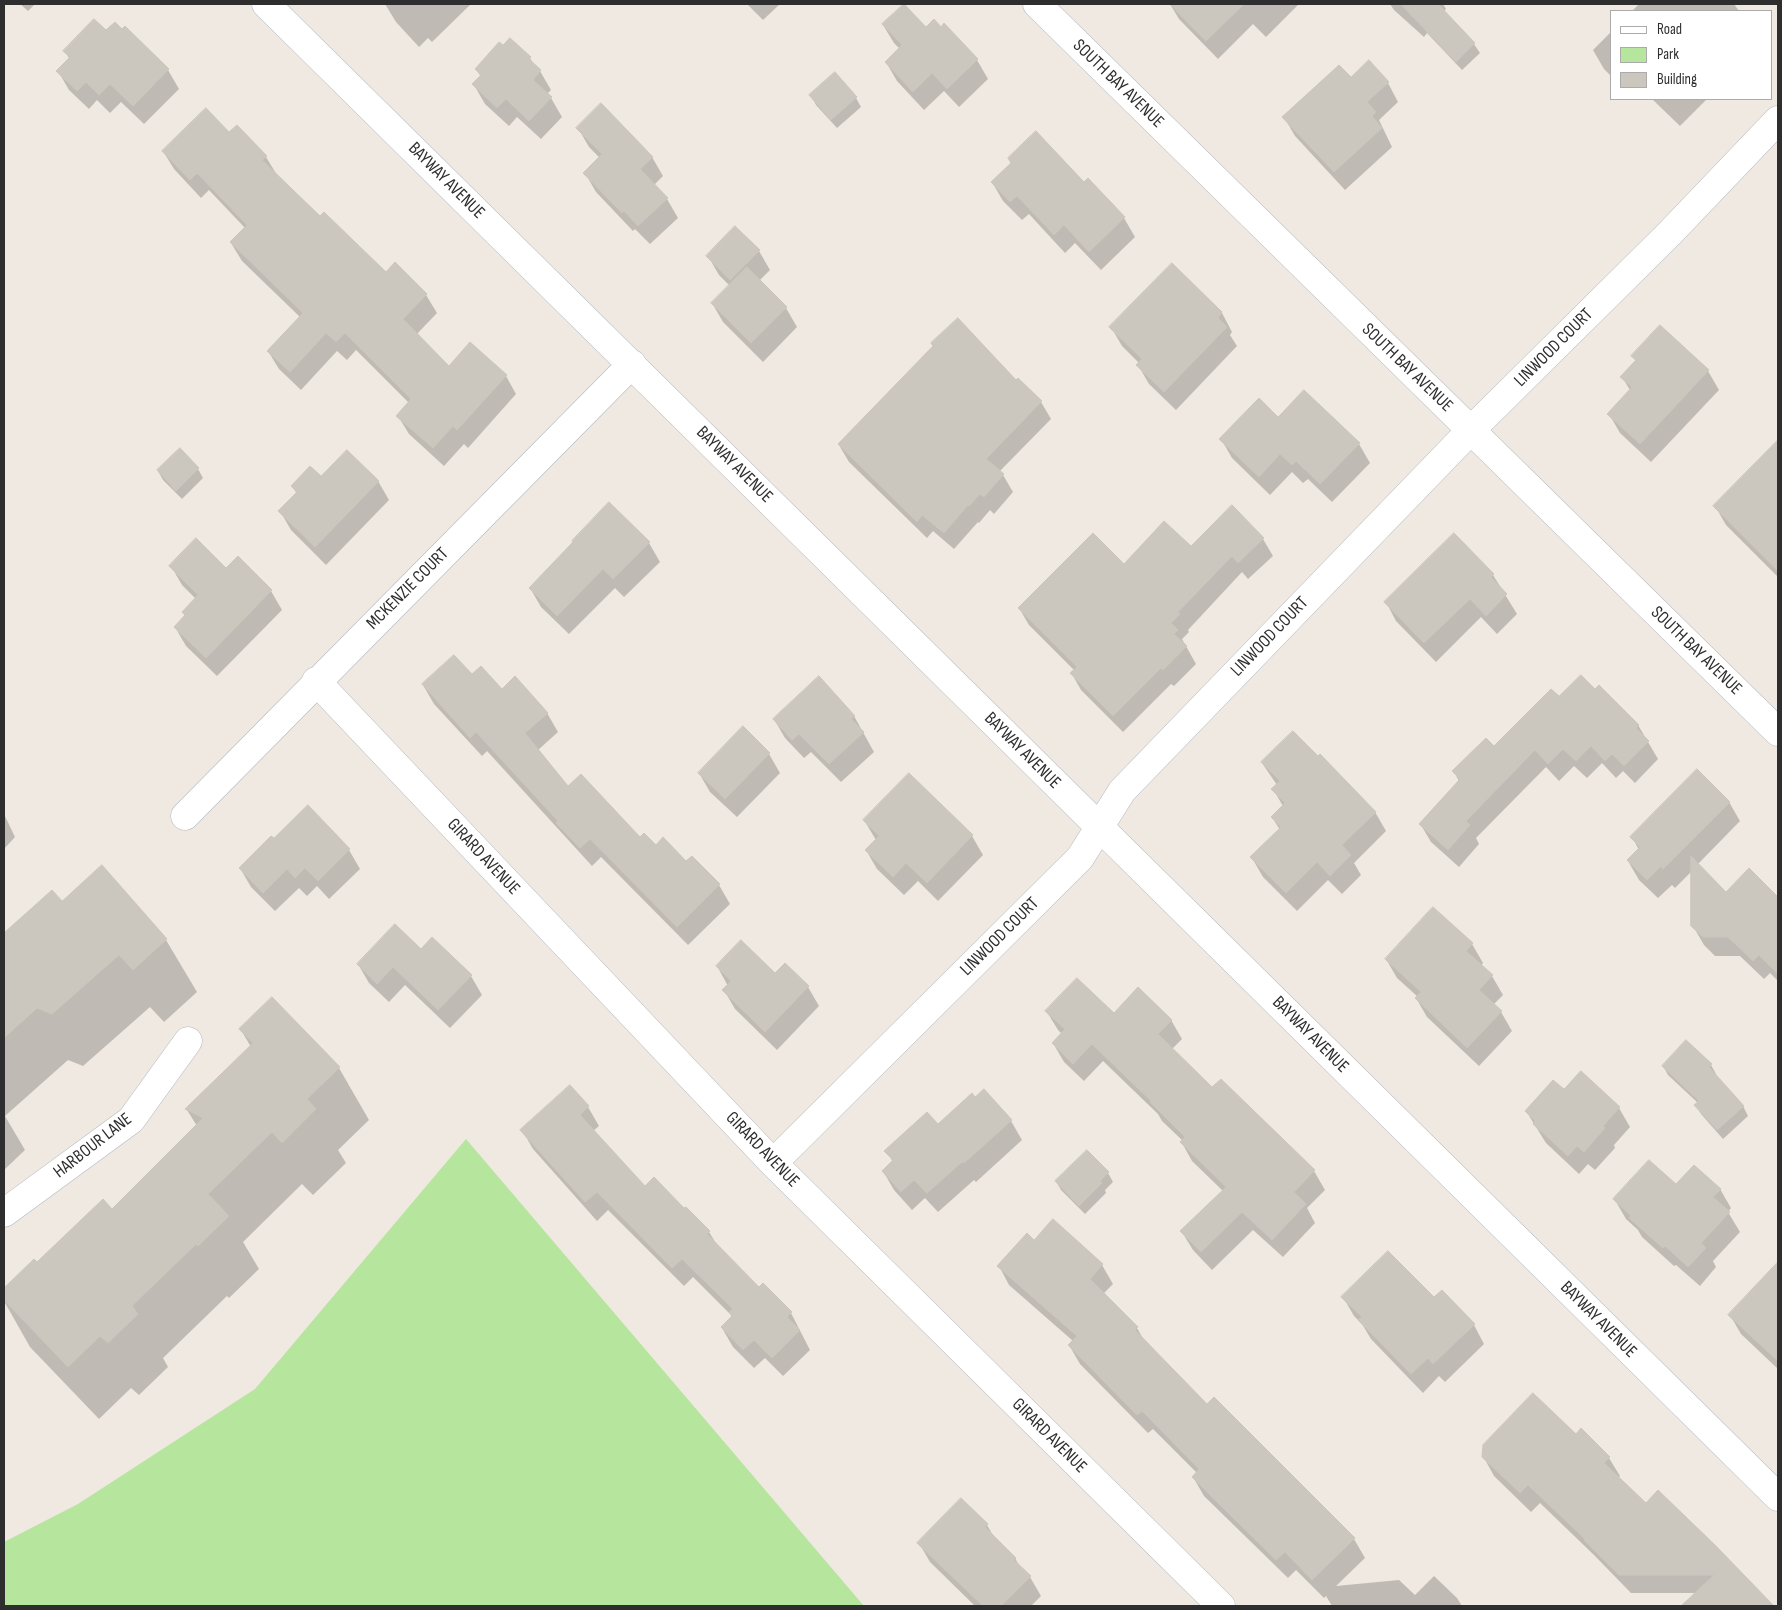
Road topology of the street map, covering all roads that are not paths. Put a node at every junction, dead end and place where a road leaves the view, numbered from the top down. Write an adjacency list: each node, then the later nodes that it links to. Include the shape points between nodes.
1 (266, 4): 4 (street, BAYWAY AVENUE)
2 (1037, 4): 5 (street, SOUTH BAY AVENUE)
3 (1778, 120): 5 (street, LINWOOD COURT, via 1670,234)
4 (632, 364): 6 (street, MCKENZIE COURT); 9 (street, BAYWAY AVENUE)
5 (1471, 430): 7 (street, SOUTH BAY AVENUE); 9 (street, LINWOOD COURT, via 1122,791)
6 (316, 681): 8 (street, MCKENZIE COURT); 11 (street, GIRARD AVENUE)
7 (1778, 732)
8 (185, 816)
9 (1098, 827): 11 (street, LINWOOD COURT, via 1080,858); 13 (street, BAYWAY AVENUE)
10 (188, 1041): 12 (street, HARBOUR LANE, via 131,1120)
11 (773, 1163): 14 (street, GIRARD AVENUE)
12 (4, 1213)
13 (1778, 1497)
14 (1221, 1606)

